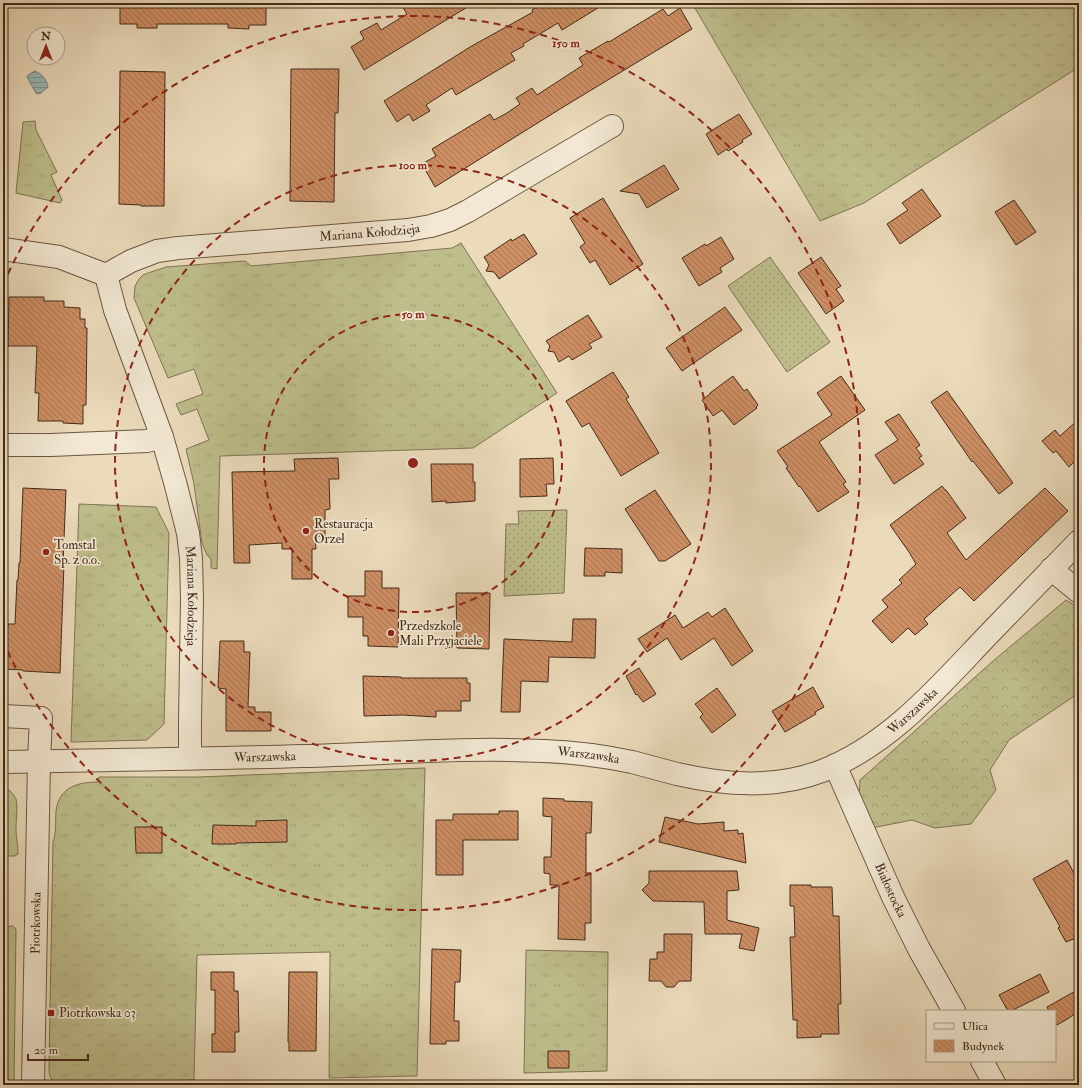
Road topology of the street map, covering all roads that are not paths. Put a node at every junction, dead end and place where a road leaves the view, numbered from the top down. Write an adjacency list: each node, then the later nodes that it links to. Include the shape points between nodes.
1 (612, 126): 3 (street, Mariana Kołodzieja, via 468,211 432,226 157,251 131,260)
2 (3, 249): 3 (street, via 59,257)
3 (106, 275): 4 (street, Mariana Kołodzieja, via 115,310)
4 (162, 437): 5 (street, via 147,441 108,443); 10 (street, Mariana Kołodzieja, via 188,533 191,558)
5 (3, 445)
6 (1079, 541): 7 (street, Warszawska)
7 (1051, 570): 8 (street); 13 (street, Warszawska, via 898,725 867,748)
8 (1079, 592)
9 (3, 716): 11 (street, Piotrkowska, via 41,718)
10 (190, 758): 11 (street, Warszawska); 13 (street, Warszawska, via 468,750 543,751 618,759 710,780 750,784 808,776)
11 (39, 761): 12 (street, Warszawska); 16 (street, Piotrkowska)
12 (3, 762)
13 (835, 765): 14 (street, Białostocka, via 893,897)
14 (953, 1010)
15 (983, 1062): 17 (street)
16 (33, 1085)
17 (995, 1085)

